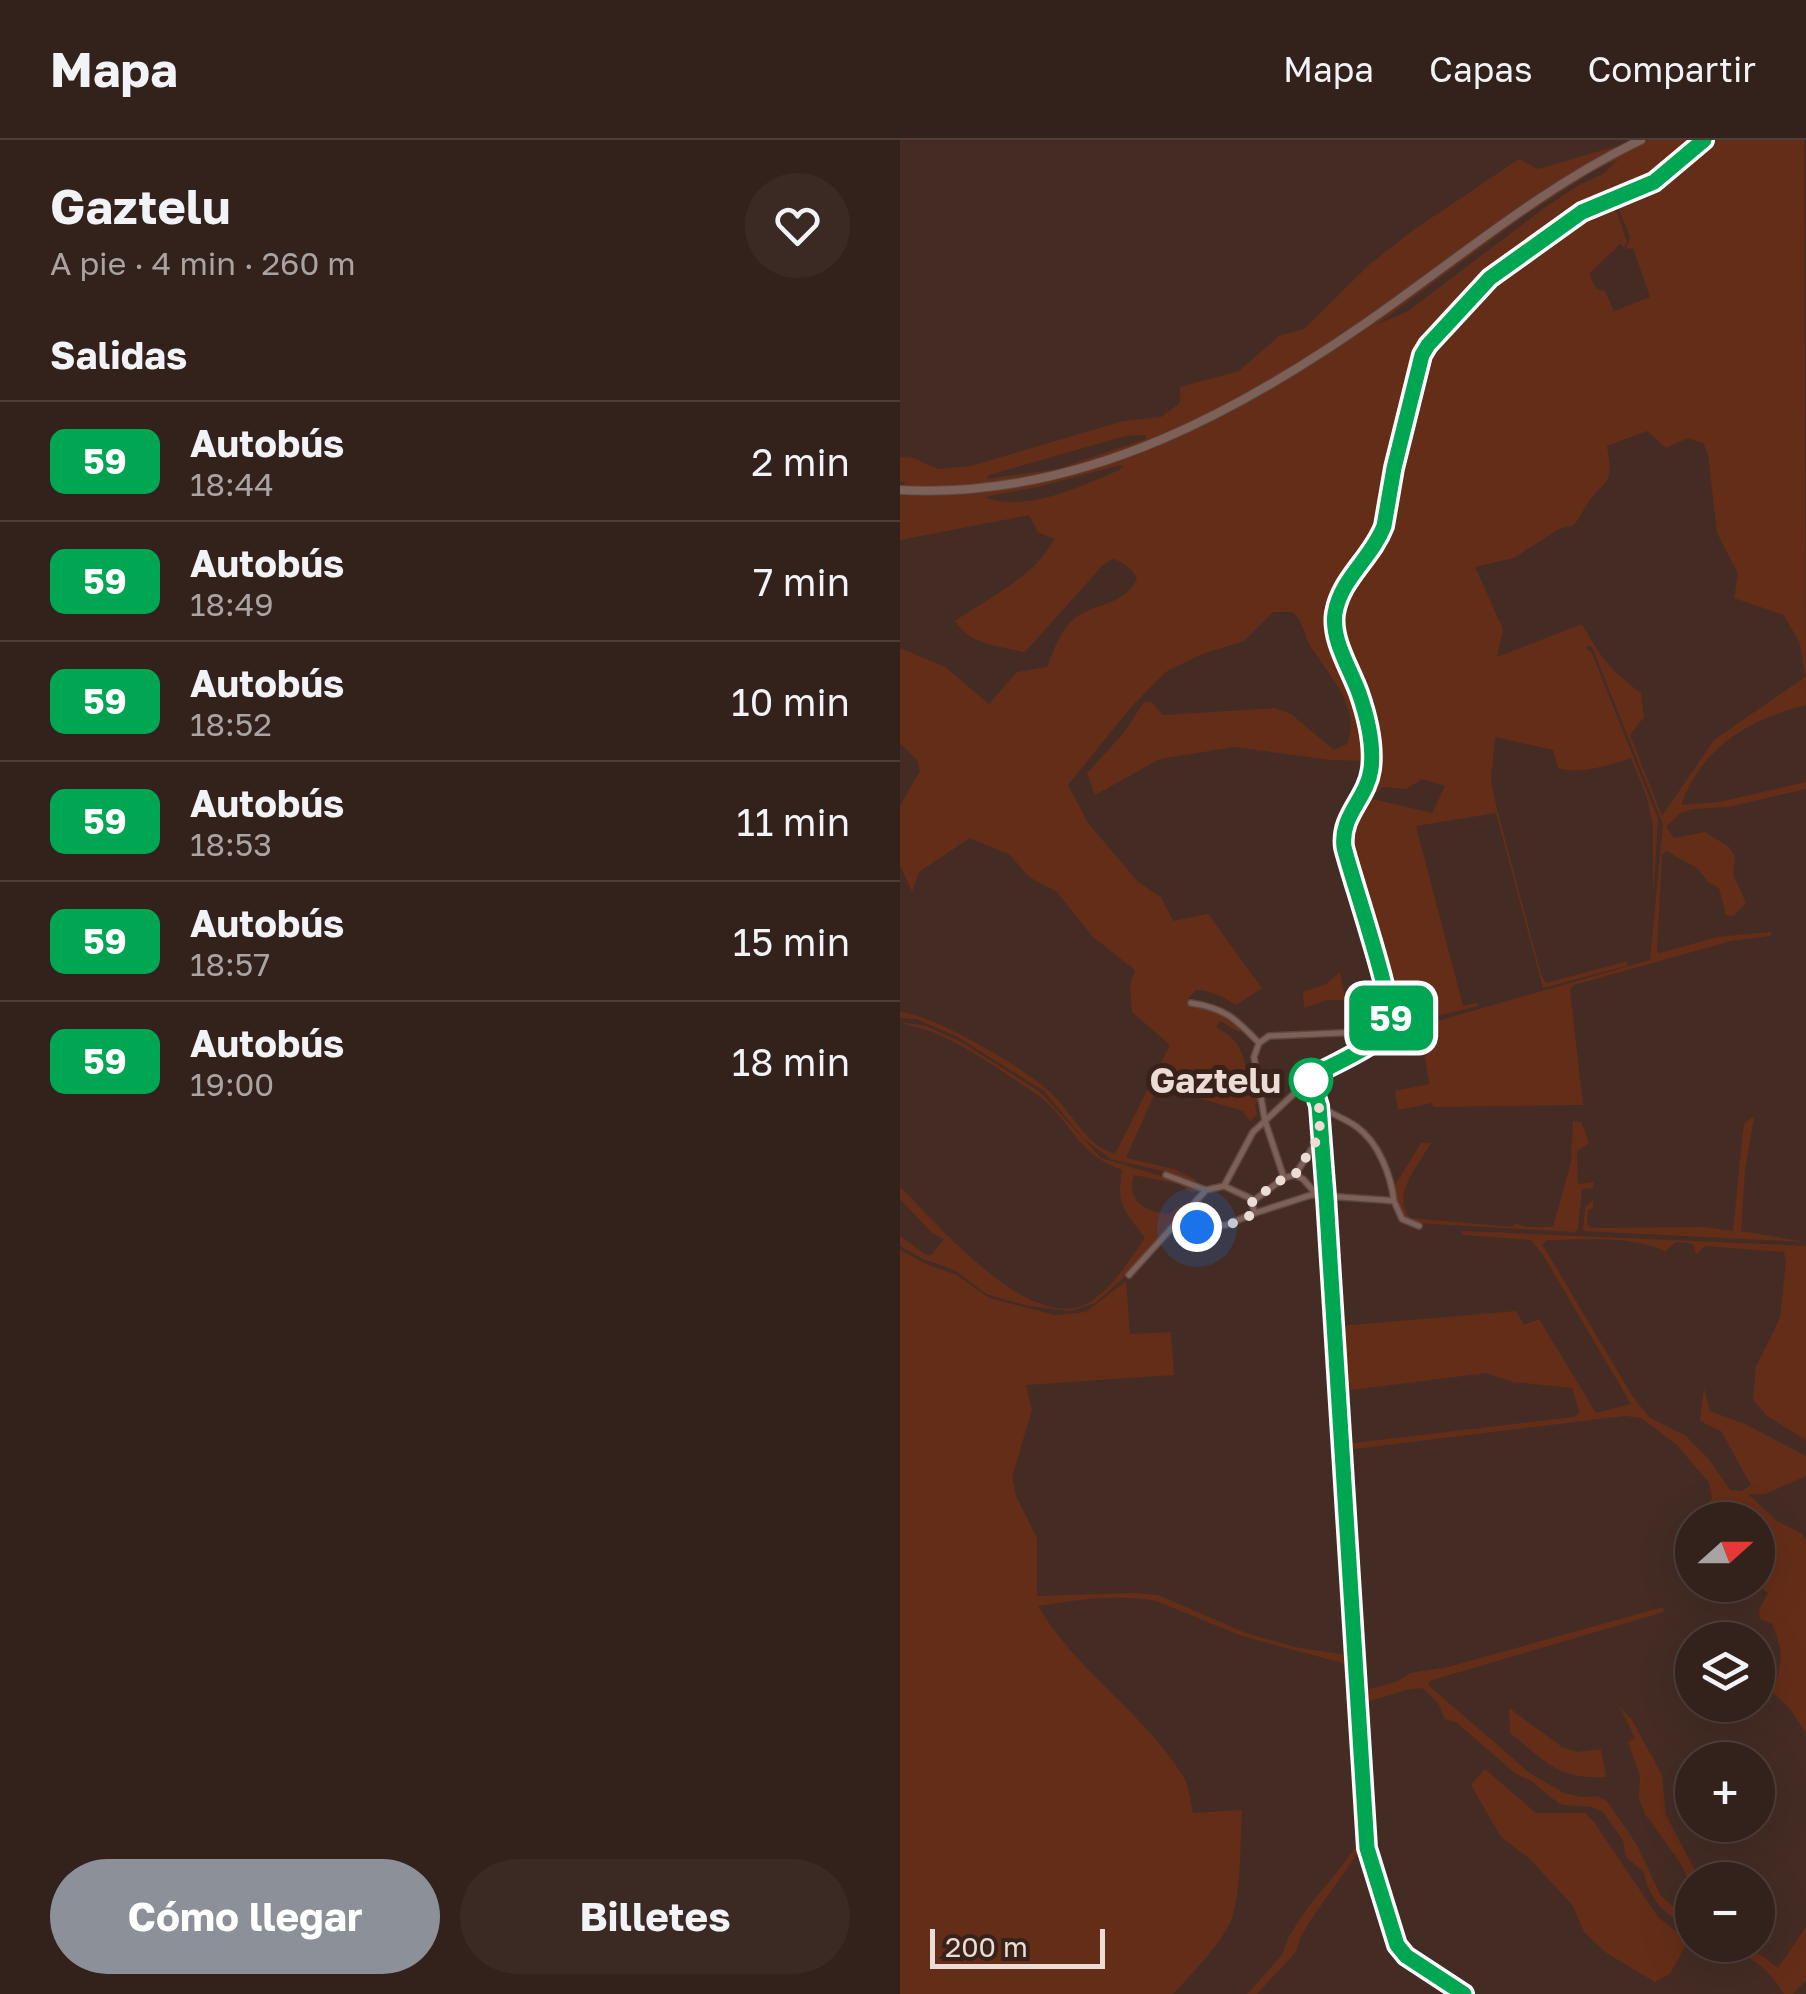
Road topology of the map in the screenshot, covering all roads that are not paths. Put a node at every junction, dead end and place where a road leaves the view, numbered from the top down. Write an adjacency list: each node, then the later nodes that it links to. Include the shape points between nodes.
1 (1641, 140): 3 (street, via 1530,204 1316,357 1186,429 1036,480)
2 (1704, 140): 5 (street, via 1654,182 1582,212 1490,278 1422,355 1384,526 1347,582 1334,616 1371,757 1368,782 1344,826 1344,847 1386,990)
3 (900, 490)
4 (1191, 1003): 6 (street, via 1228,1013)
5 (1388, 1030): 6 (street, via 1269,1036); 7 (street)
6 (1260, 1044): 9 (street, via 1254,1057)
7 (1311, 1080): 8 (street); 9 (street)
8 (1319, 1106): 10 (street); 19 (street, via 1363,1132 1383,1163)
9 (1265, 1121): 13 (street); 14 (street)
10 (1320, 1135): 12 (street); 17 (street)
11 (1166, 1175): 15 (street)
12 (1295, 1175): 13 (street); 16 (street)
13 (1284, 1178): 18 (street)
14 (1224, 1186): 15 (street); 18 (street)
15 (1206, 1190): 22 (street)
16 (1318, 1196): 17 (street); 20 (street)
17 (1326, 1197): 19 (street); 24 (street, via 1367,1848 1397,1945)
18 (1252, 1201): 20 (street)
19 (1394, 1201): 21 (street, via 1402,1218)
20 (1255, 1213): 22 (street, via 1226,1225)
21 (1419, 1226)
22 (1167, 1229): 23 (street)
23 (1128, 1275)
24 (1464, 1994)

